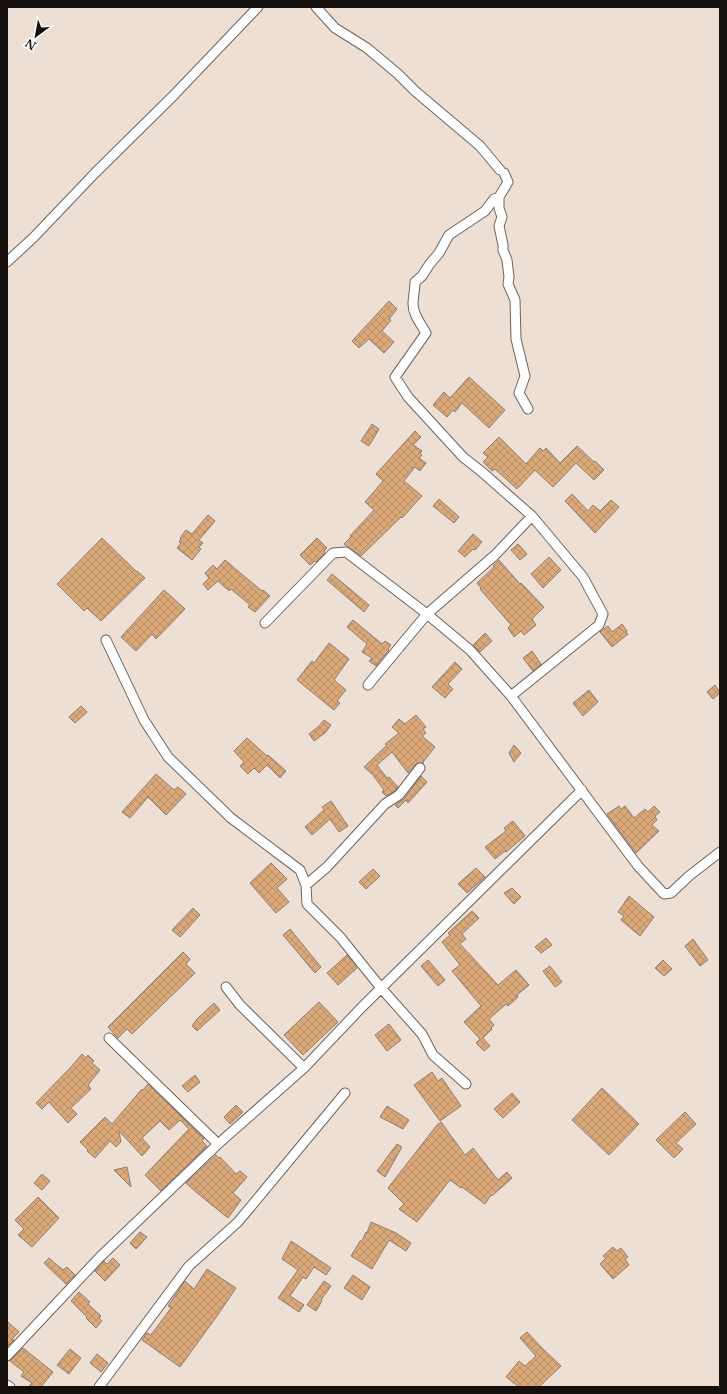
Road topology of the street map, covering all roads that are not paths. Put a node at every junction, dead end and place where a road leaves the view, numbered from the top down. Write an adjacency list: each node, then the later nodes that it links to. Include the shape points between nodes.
1 (258, 7): 4 (street, via 174,96)
2 (316, 7): 3 (street, via 334,28 367,48 480,146 508,182)
3 (499, 196): 5 (street, via 502,250 507,260 508,284 515,300 516,339 525,376 519,393); 6 (street, via 485,211 449,236 439,253 415,282 414,312 426,333 395,377 408,397 463,457)
4 (7, 262)
5 (528, 409)
6 (532, 516): 7 (street, via 495,555); 11 (street, via 583,577 603,614 599,625)
7 (427, 614): 8 (street, via 346,552 333,554); 10 (street); 11 (street, via 470,650)
8 (265, 623)
9 (106, 640): 15 (street, via 144,720 168,757 231,818 300,870)
10 (368, 684)
11 (510, 696): 13 (street)
12 (420, 768): 15 (street, via 399,795 385,804 327,867)
13 (582, 790): 14 (street, via 638,866 664,894 672,893); 17 (street)
14 (720, 852)
15 (306, 885): 17 (street, via 307,904 341,938)
16 (226, 987): 19 (street, via 240,1005)
17 (381, 988): 19 (street); 20 (street, via 422,1034 433,1054)
18 (109, 1038): 22 (street)
19 (304, 1068): 22 (street)
20 (466, 1084)
21 (345, 1093): 26 (street, via 238,1222 189,1266)
22 (218, 1144): 23 (street, via 100,1257)
23 (7, 1356)
24 (7, 1385): 25 (street)
25 (10, 1387)
26 (99, 1387)

